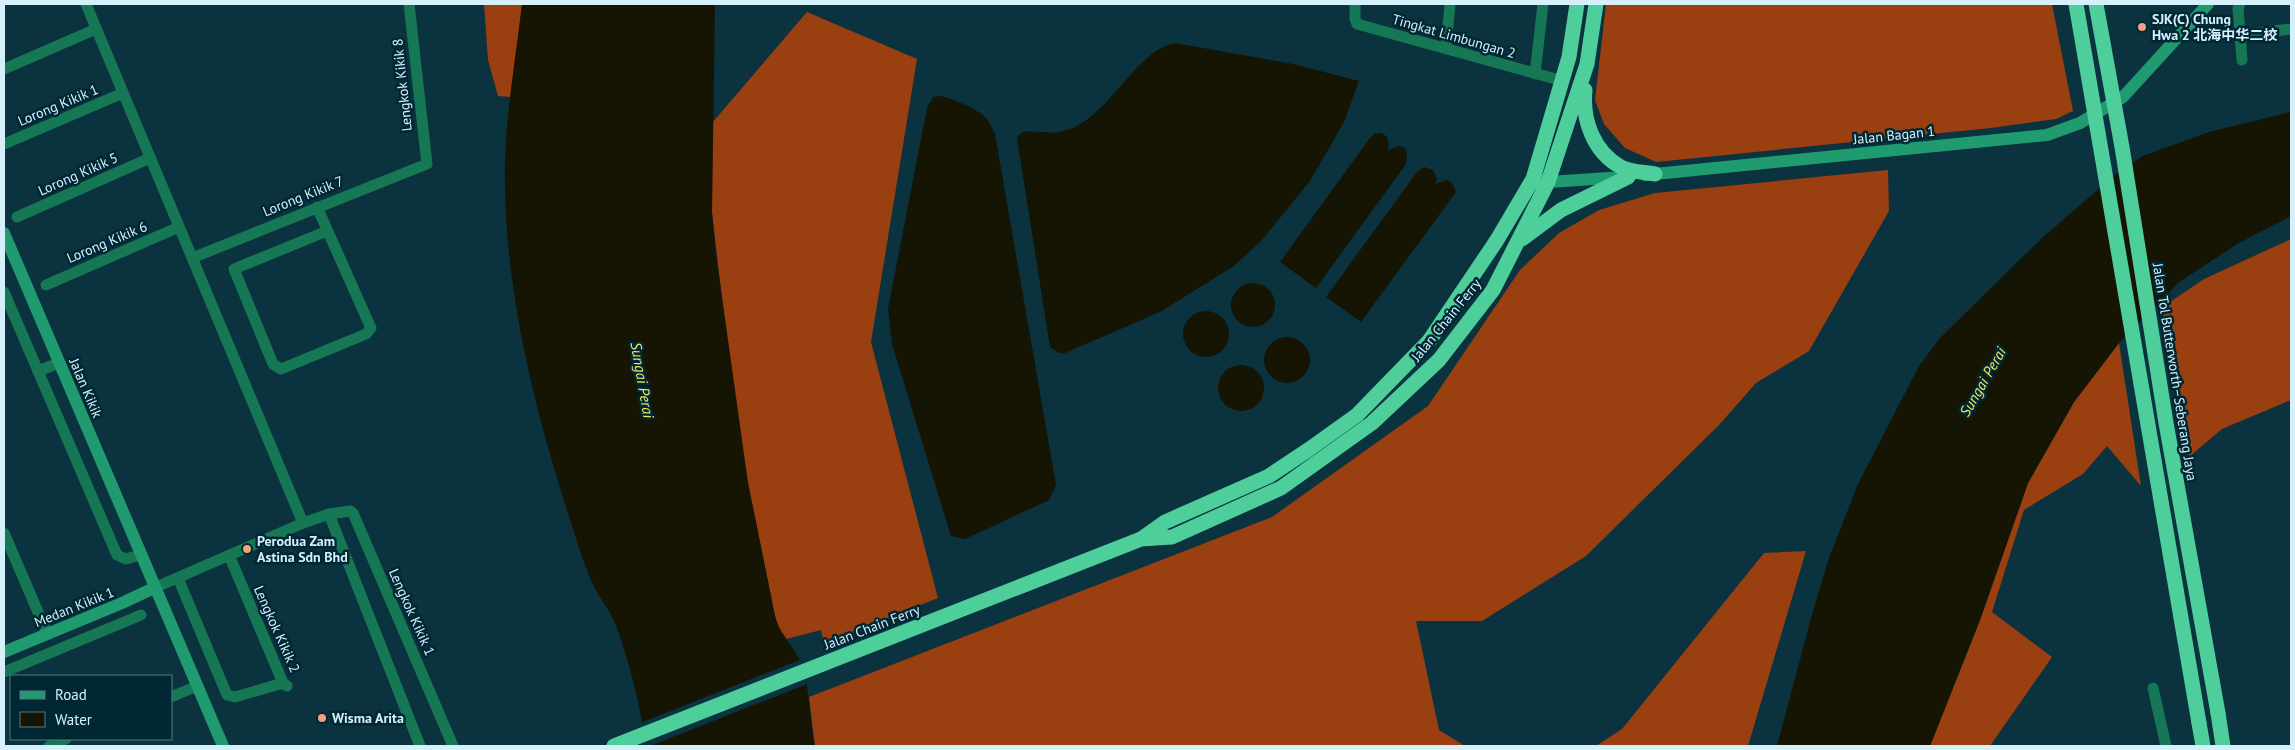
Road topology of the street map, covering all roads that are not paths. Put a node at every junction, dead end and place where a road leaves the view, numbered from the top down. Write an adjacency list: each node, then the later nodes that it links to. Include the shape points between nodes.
1 (86, 4): 12 (street)
2 (409, 4): 24 (street, Lengkok Kikik 8)
3 (1355, 4): 15 (street, Tingkat Limbungan 2, via 1357,24)
4 (1450, 4): 15 (street)
5 (1543, 4): 19 (street)
6 (1577, 4): 20 (highway, Jalan Chain Ferry)
7 (1596, 4): 17 (highway, Jalan Chain Ferry)
8 (2076, 4): 64 (highway, bridge)
9 (2096, 4): 65 (highway, Jalan Tol Butterworth–Seberang Jaya, bridge)
10 (2208, 4): 25 (street, Jalan Bagan 1, via 2123,97 2092,116 2055,132)
11 (2240, 4): 14 (street)
12 (96, 29): 18 (street); 21 (street)
13 (2291, 30): 14 (street)
14 (2240, 35): 16 (street)
15 (1446, 47): 19 (street, Tingkat Limbungan 2)
16 (2242, 60)
17 (1587, 64): 25 (highway, via 1583,107 1598,147 1622,168); 28 (highway, Jalan Chain Ferry)
18 (4, 68)
19 (1535, 74): 20 (street, Tingkat Limbungan 2)
20 (1563, 81): 27 (highway, Jalan Chain Ferry)
21 (123, 93): 22 (street, Lorong Kikik 1); 23 (street)
22 (4, 144)
23 (150, 158): 30 (street, Lorong Kikik 5); 31 (street)
24 (427, 164): 29 (street, Lorong Kikik 7)
25 (1655, 174): 26 (street, Jalan Bagan 1)
26 (1628, 177): 28 (street, Jalan Bagan 1); 34 (highway, via 1561,210)
27 (1533, 179): 28 (street, Jalan Bagan 1); 43 (highway, Jalan Chain Ferry, via 1497,240 1429,341 1357,415 1269,476 1165,522)
28 (1548, 182): 34 (highway, Jalan Chain Ferry)
29 (317, 207): 32 (street); 35 (street, Lorong Kikik 7)
30 (17, 217)
31 (179, 228): 35 (street); 36 (street, Lorong Kikik 6)
32 (327, 231): 32 (street, via 234,269 273,364 281,369 366,334 371,328)
33 (4, 233): 38 (street, Jalan Kikik)
34 (1520, 242): 43 (highway, Jalan Chain Ferry, via 1493,290 1439,360 1372,423 1281,488 1172,536)
35 (192, 258): 41 (street)
36 (46, 285)
37 (4, 292): 39 (street)
38 (59, 363): 39 (street); 44 (street, Jalan Kikik)
39 (38, 371): 44 (street, via 117,556 126,559)
40 (329, 514): 41 (street, Lengkok Kikik 1); 60 (street); 61 (street, Lengkok Kikik 1, via 344,510 352,513)
41 (303, 523): 45 (street, Lengkok Kikik 1)
42 (4, 533): 51 (street)
43 (1141, 539): 62 (highway, Jalan Chain Ferry)
44 (140, 555): 47 (street, Jalan Kikik)
45 (229, 555): 46 (street, Lengkok Kikik 1); 46 (street, Lengkok Kikik 2, via 285,684 235,698 227,695)
46 (178, 578): 47 (street, Lengkok Kikik 1)
47 (154, 588): 48 (street, Medan Kikik 1); 54 (street, Jalan Kikik)
48 (122, 603): 50 (street); 51 (street, Medan Kikik 1)
49 (141, 615): 50 (street)
50 (129, 621): 53 (street)
51 (47, 633): 52 (street, Medan Kikik 1)
52 (4, 652)
53 (4, 672)
54 (197, 686): 56 (street); 59 (street, Jalan Kikik)
55 (2153, 688): 63 (street)
56 (172, 697)
57 (64, 740): 58 (street)
58 (49, 746)
59 (223, 746)
60 (420, 746)
61 (453, 746)
62 (614, 746)
63 (2166, 746)
64 (2203, 746)
65 (2223, 746)

